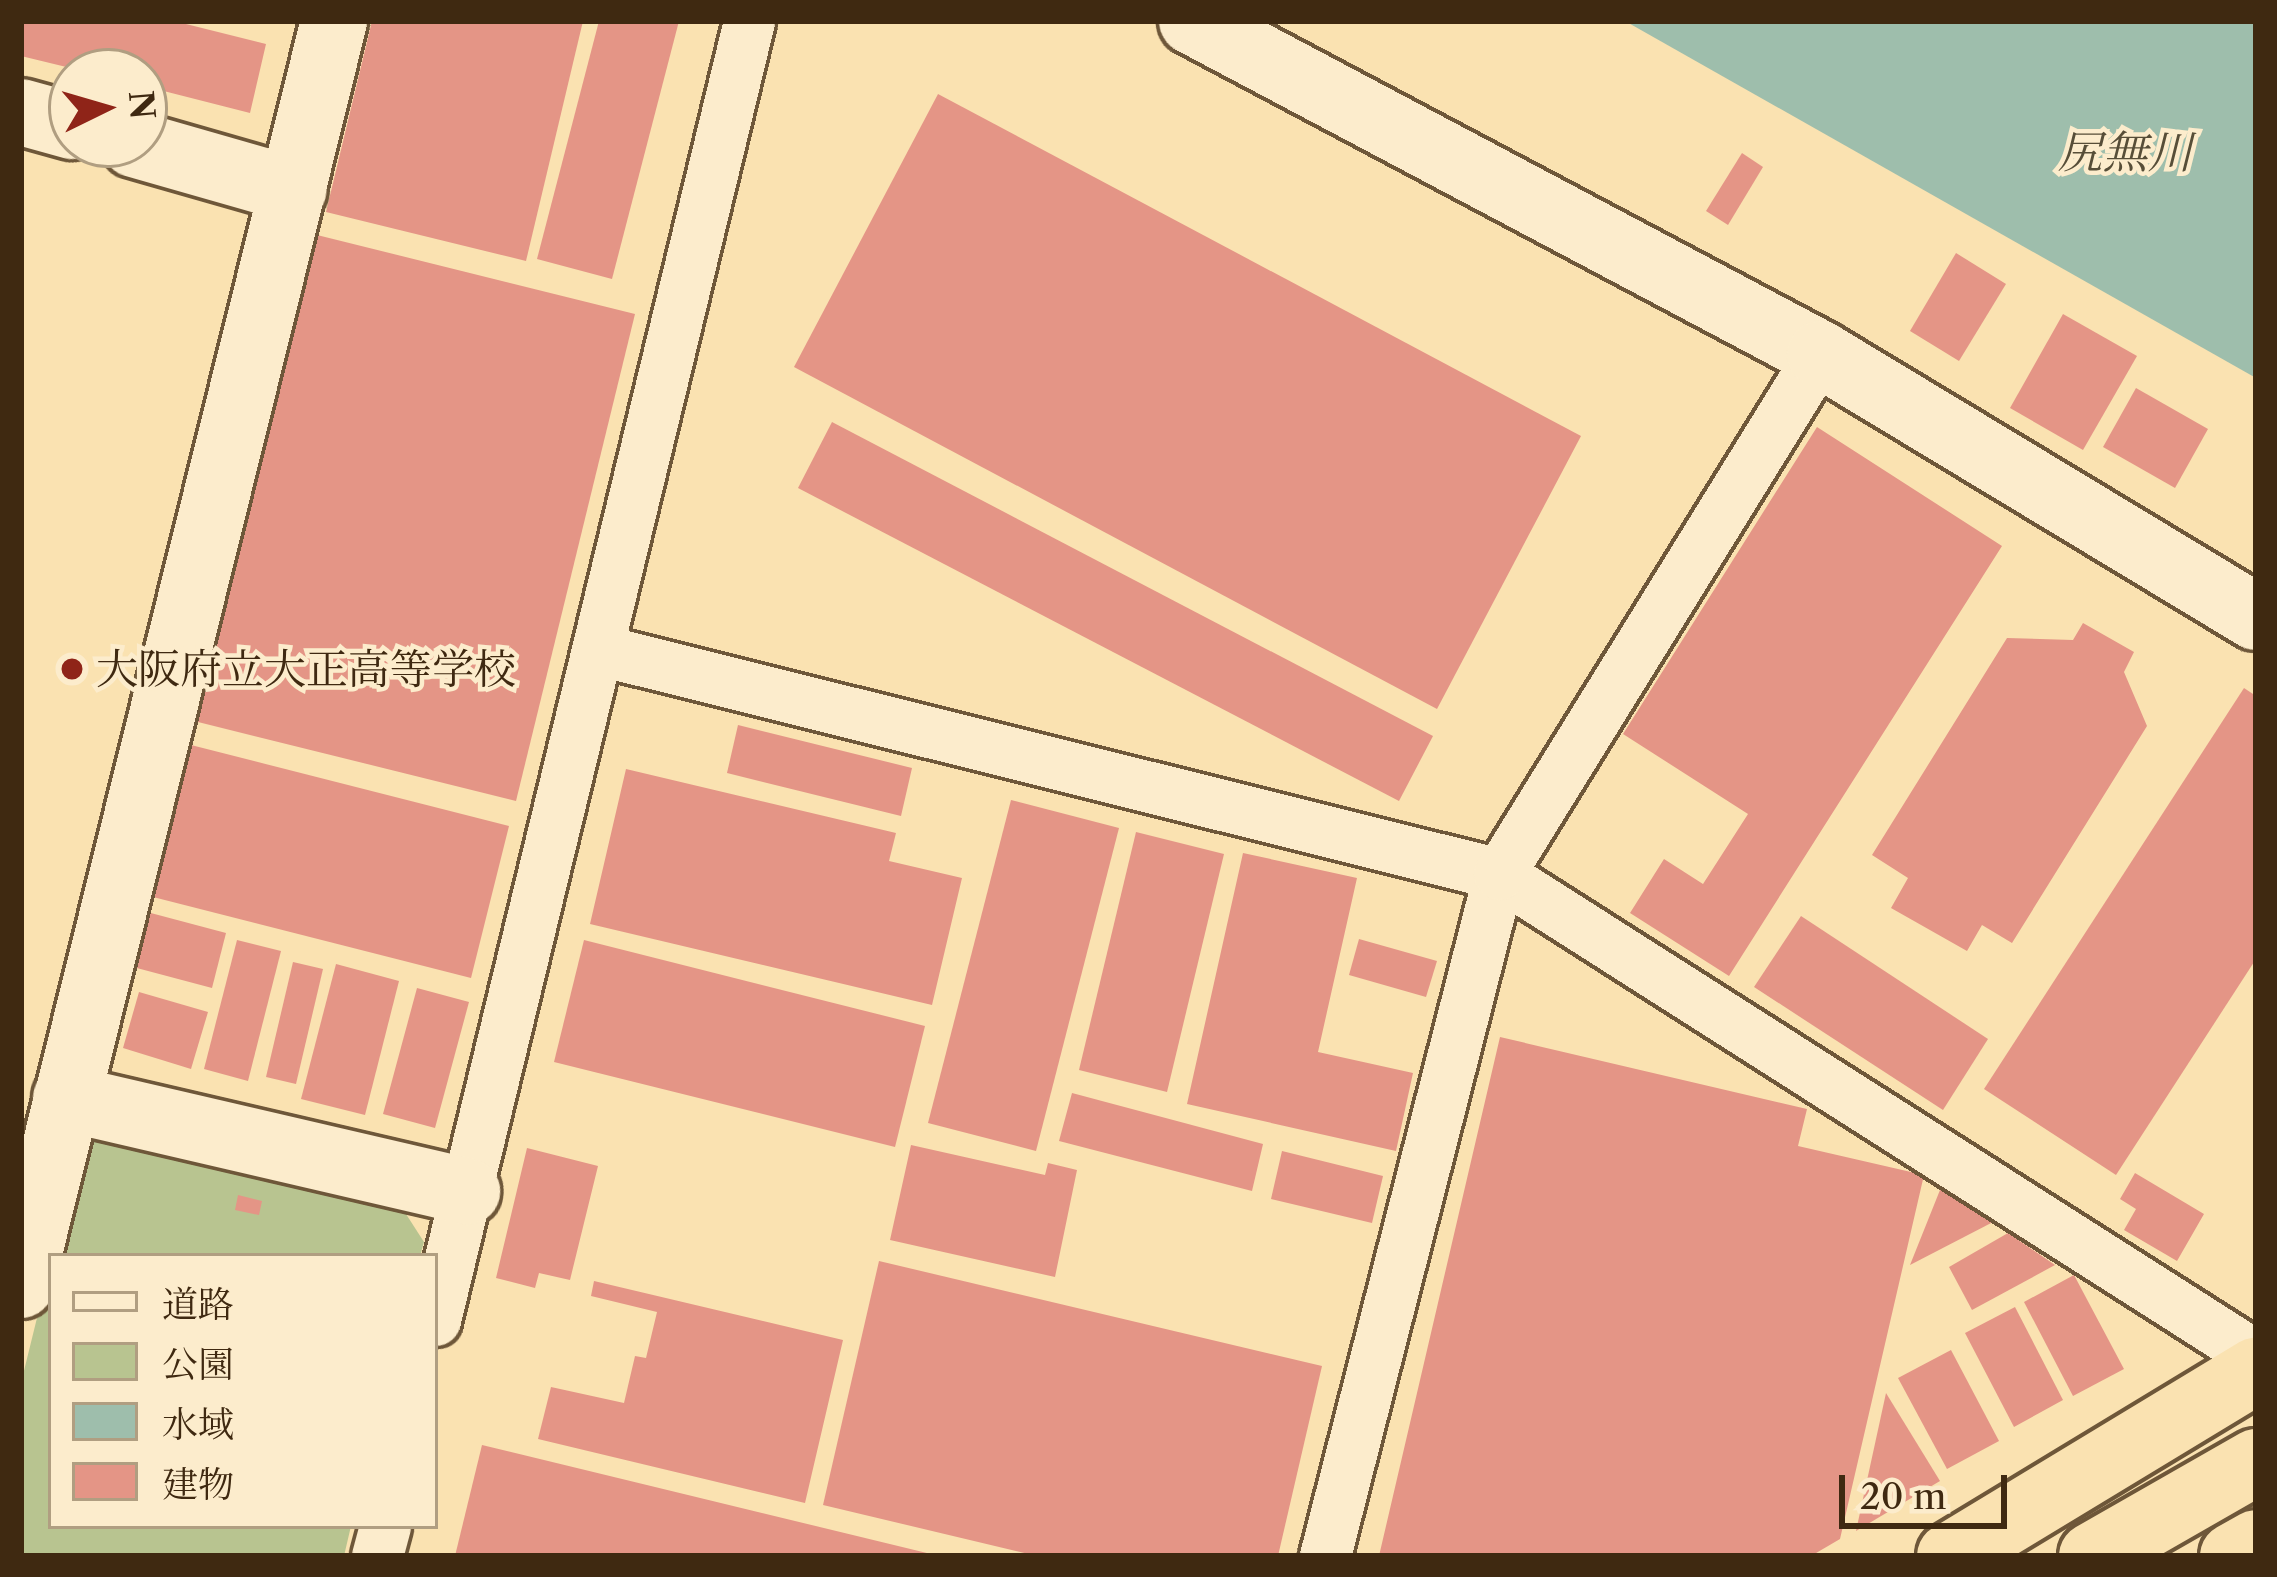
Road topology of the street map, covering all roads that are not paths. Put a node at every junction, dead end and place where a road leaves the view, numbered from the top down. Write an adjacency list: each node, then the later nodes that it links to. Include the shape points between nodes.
1 (334, 21): 5 (street)
2 (749, 21): 8 (street)
3 (1192, 21): 6 (street)
4 (168, 154): 5 (street)
5 (294, 190): 10 (street)
6 (1820, 354): 7 (street); 9 (street)
7 (2256, 617)
8 (600, 650): 9 (street); 11 (street)
9 (1498, 874): 14 (street); 17 (street)
10 (66, 1098): 11 (street); 12 (street)
11 (466, 1191): 13 (street)
12 (21, 1285)
13 (438, 1308)
14 (2255, 1361): 18 (street); 19 (highway)
15 (2256, 1462): 20 (highway)
16 (2256, 1543): 21 (highway)
17 (1325, 1556)
18 (1925, 1556)
19 (1950, 1556)
20 (2092, 1556)
21 (2233, 1556)

